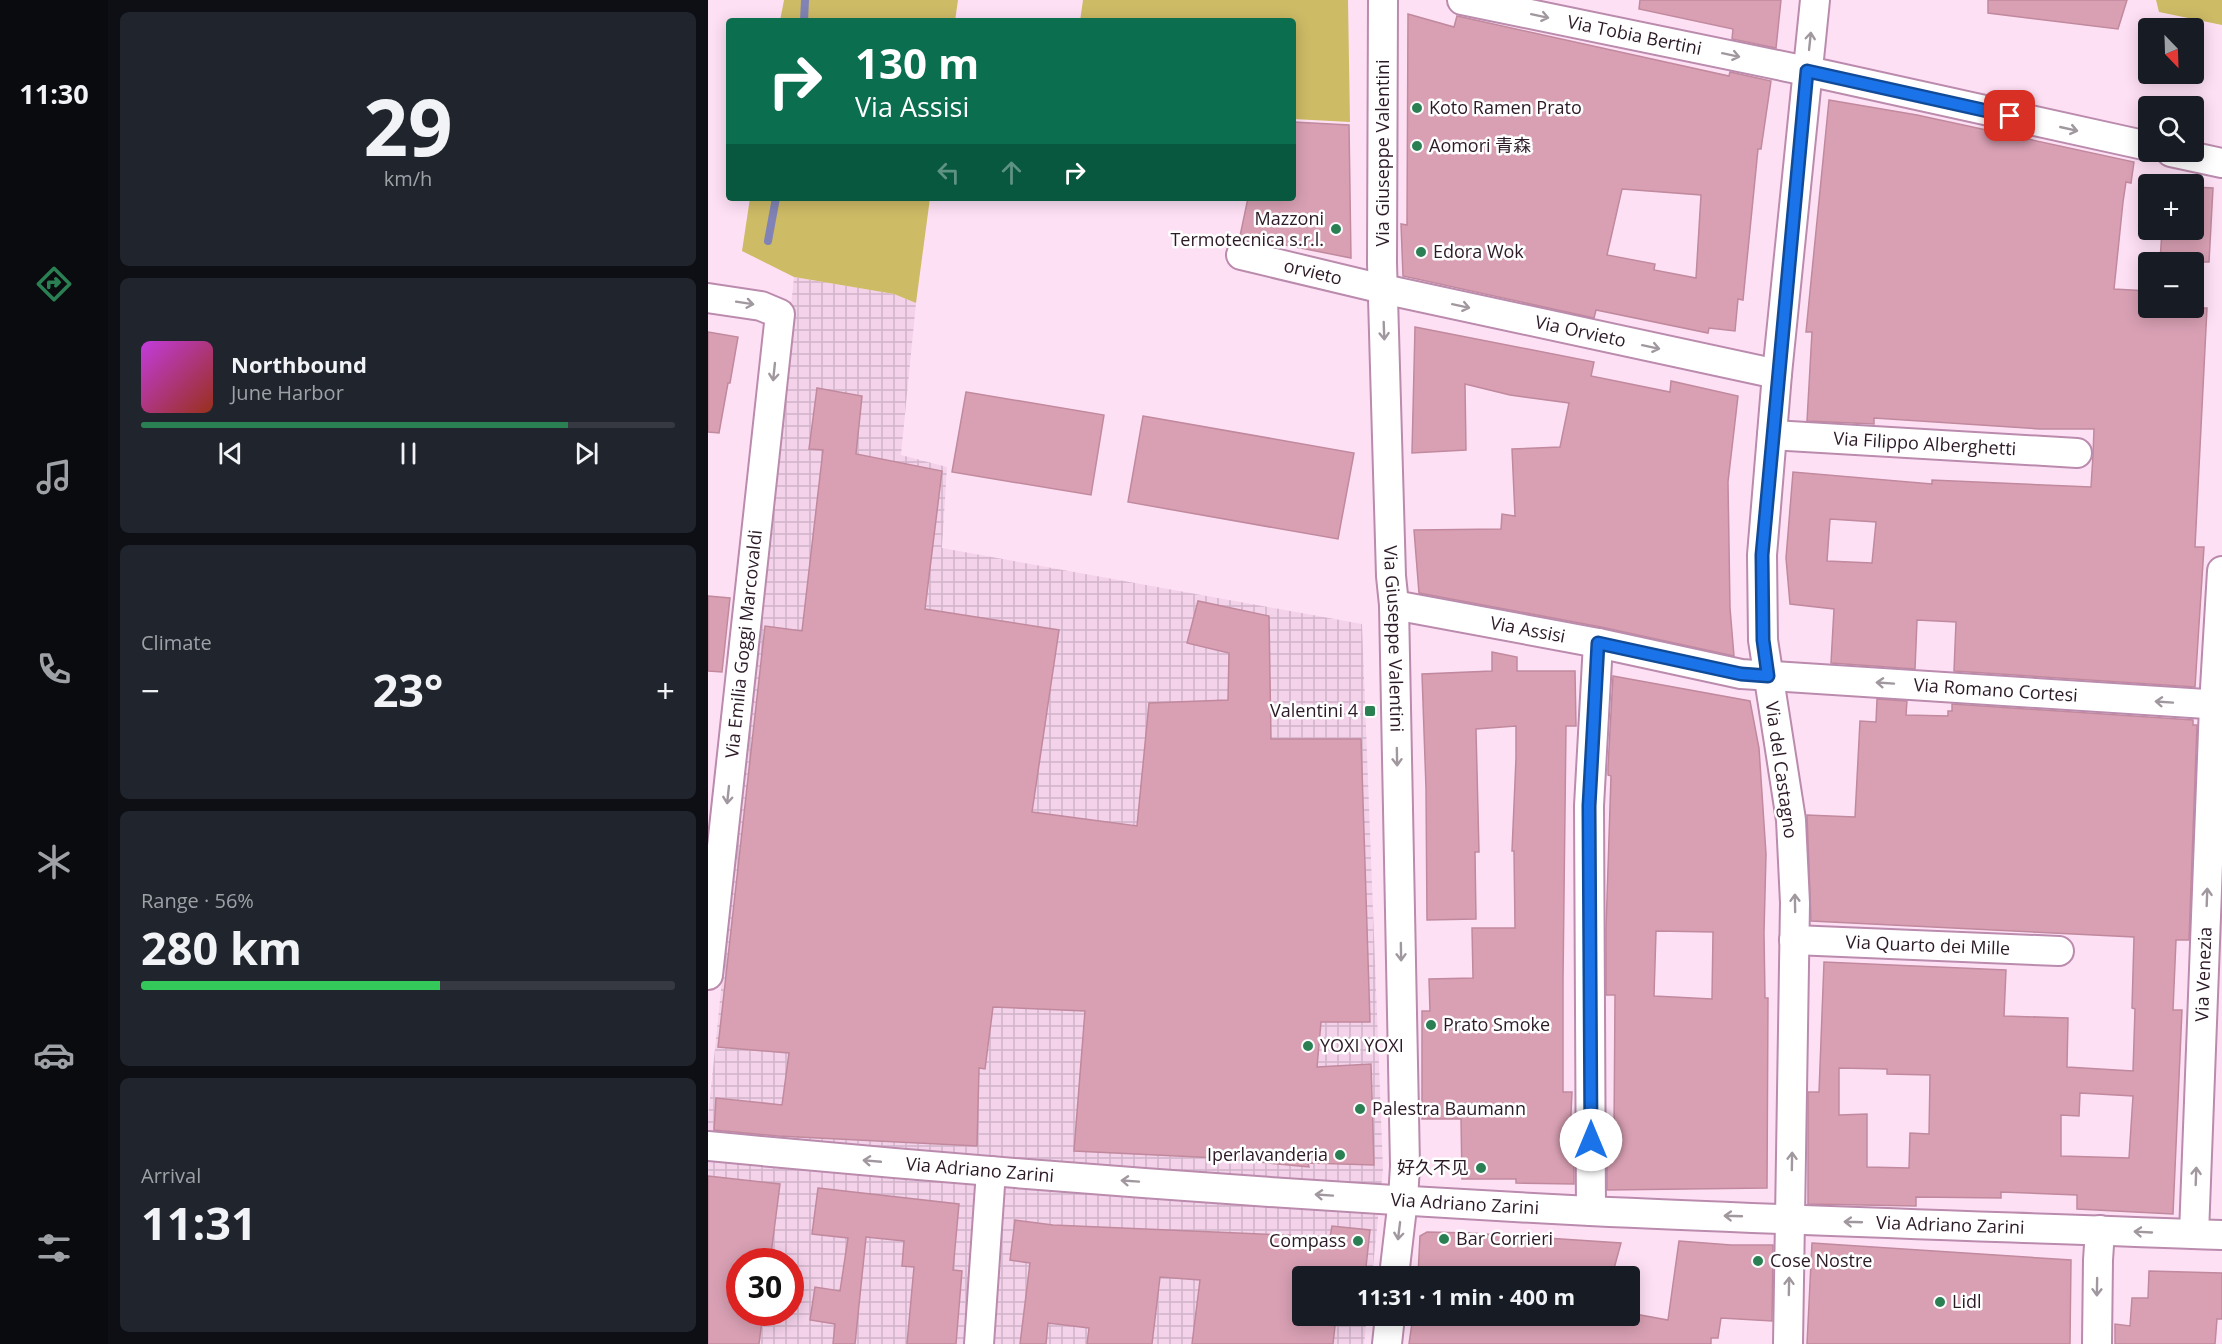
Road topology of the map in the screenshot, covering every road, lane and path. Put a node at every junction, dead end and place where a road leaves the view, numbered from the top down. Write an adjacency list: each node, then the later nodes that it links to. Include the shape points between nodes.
1 (1383, 0): 9 (street, Via Giuseppe Valentini)
2 (1462, 0): 4 (street, Via Tobia Bertini, one-way to 4)
3 (1815, 0): 4 (street, Via del Castagno, one-way to 3)
4 (1807, 71): 5 (street, Via Tobia Bertini, one-way to 5); 11 (street, Via del Castagno)
5 (2138, 144)
6 (2204, 159): 7 (street)
7 (2222, 163)
8 (1241, 255): 9 (street, orvieto)
9 (1383, 289): 11 (street, Via Orvieto, one-way to 11); 15 (street, Via Giuseppe Valentini, one-way to 15)
10 (708, 298): 21 (street, Via Emilia Goggi Marcovaldi, one-way to 21, via 761,306 780,314)
11 (1777, 374): 12 (street, Via del Castagno)
12 (1772, 435): 13 (street, Via Filippo Alberghetti); 17 (street, Via del Castagno, via 1762,555 1763,640)
13 (2077, 453)
14 (2222, 571): 18 (street, Via Venezia)
15 (1394, 605): 16 (street, Via Assisi); 24 (street, Via Giuseppe Valentini, one-way to 24)
16 (1598, 643): 17 (street, Via Assisi, via 1741,674); 25 (street, via 1589,806)
17 (1768, 676): 18 (street, Via Romano Cortesi, one-way to 17); 19 (street, Via del Castagno, one-way to 17, via 1791,820)
18 (2218, 705): 28 (street, Via Venezia, one-way to 18)
19 (1794, 940): 20 (street, Via Quarto dei Mille); 26 (street, Via del Castagno, one-way to 19)
20 (2059, 951)
21 (708, 975)
22 (708, 1146): 23 (street, Via Adriano Zarini, one-way to 22)
23 (991, 1171): 24 (street, Via Adriano Zarini, one-way to 23); 31 (street)
24 (1403, 1199): 25 (street, Via Adriano Zarini); 29 (street, Via Giuseppe Valentini, one-way to 29)
25 (1591, 1211): 26 (street, Via Adriano Zarini, one-way to 25)
26 (1791, 1220): 27 (street, Via Adriano Zarini, one-way to 26); 33 (street, Via del Castagno, one-way to 26)
27 (2100, 1230): 28 (street, Via Adriano Zarini, one-way to 27); 34 (street, one-way to 34)
28 (2208, 1234)
29 (1395, 1266)
30 (1389, 1326): 32 (street)
31 (979, 1344)
32 (1387, 1344)
33 (1788, 1344)
34 (2097, 1344)

